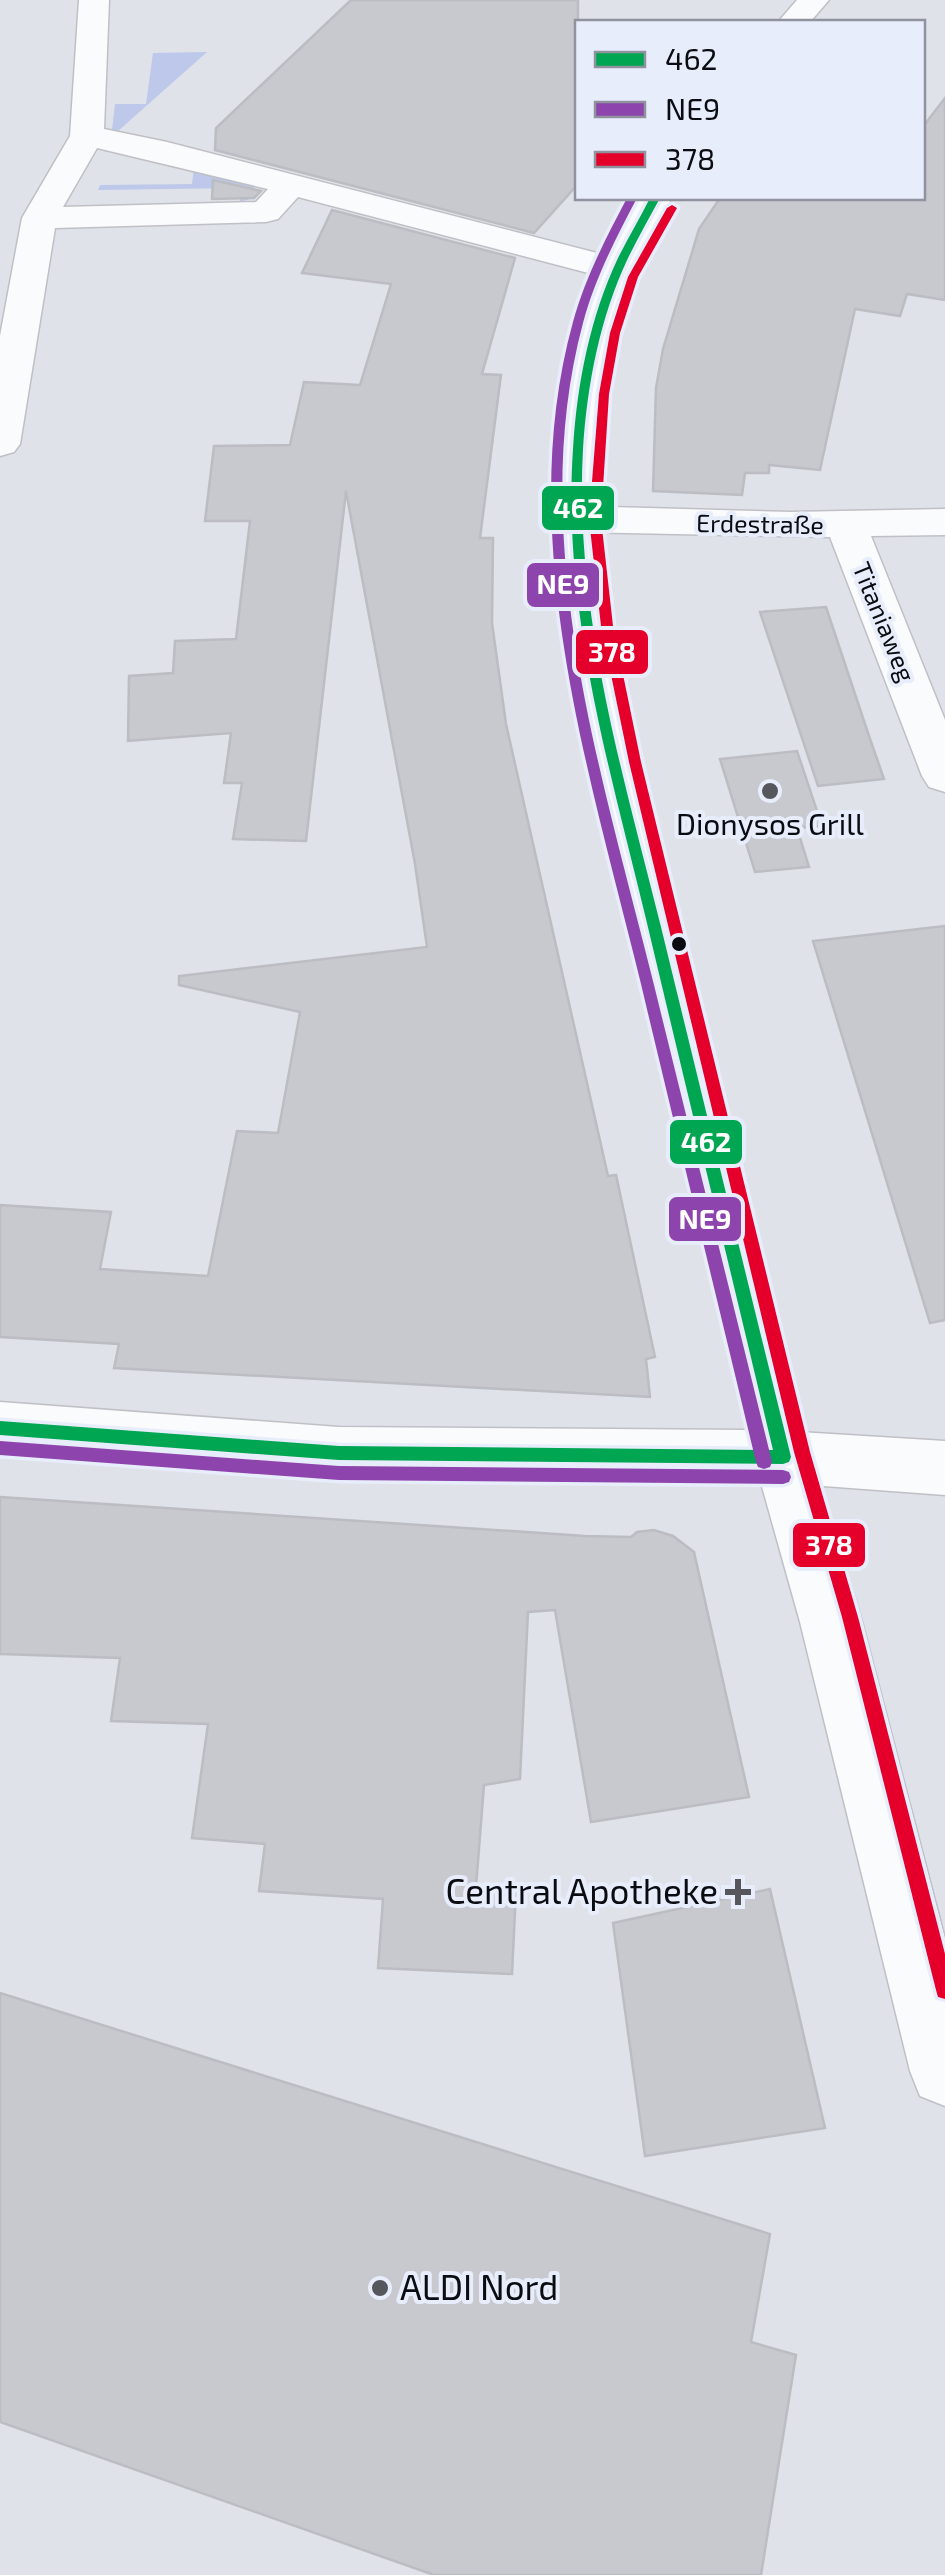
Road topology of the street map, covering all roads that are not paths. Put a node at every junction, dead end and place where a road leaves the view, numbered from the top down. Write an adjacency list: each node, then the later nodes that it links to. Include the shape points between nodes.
1 (94, 0): 4 (main road)
2 (814, 0): 3 (main road)
3 (796, 20)
4 (86, 136): 5 (main road); 7 (main road)
5 (290, 185): 7 (main road, via 266,212); 8 (main road)
6 (654, 200): 8 (main road)
7 (39, 218): 9 (main road)
8 (615, 269): 10 (main road, via 584,391)
9 (0, 444)
10 (574, 519): 12 (main road, Erdestraße); 15 (main road, via 587,629 615,766)
11 (945, 522): 12 (main road, Erdestraße)
12 (846, 525): 13 (main road, Titaniaweg)
13 (945, 776)
14 (0, 1428): 15 (main road, via 339,1452)
15 (783, 1456): 16 (main road); 17 (main road)
16 (945, 1468)
17 (945, 2071)

